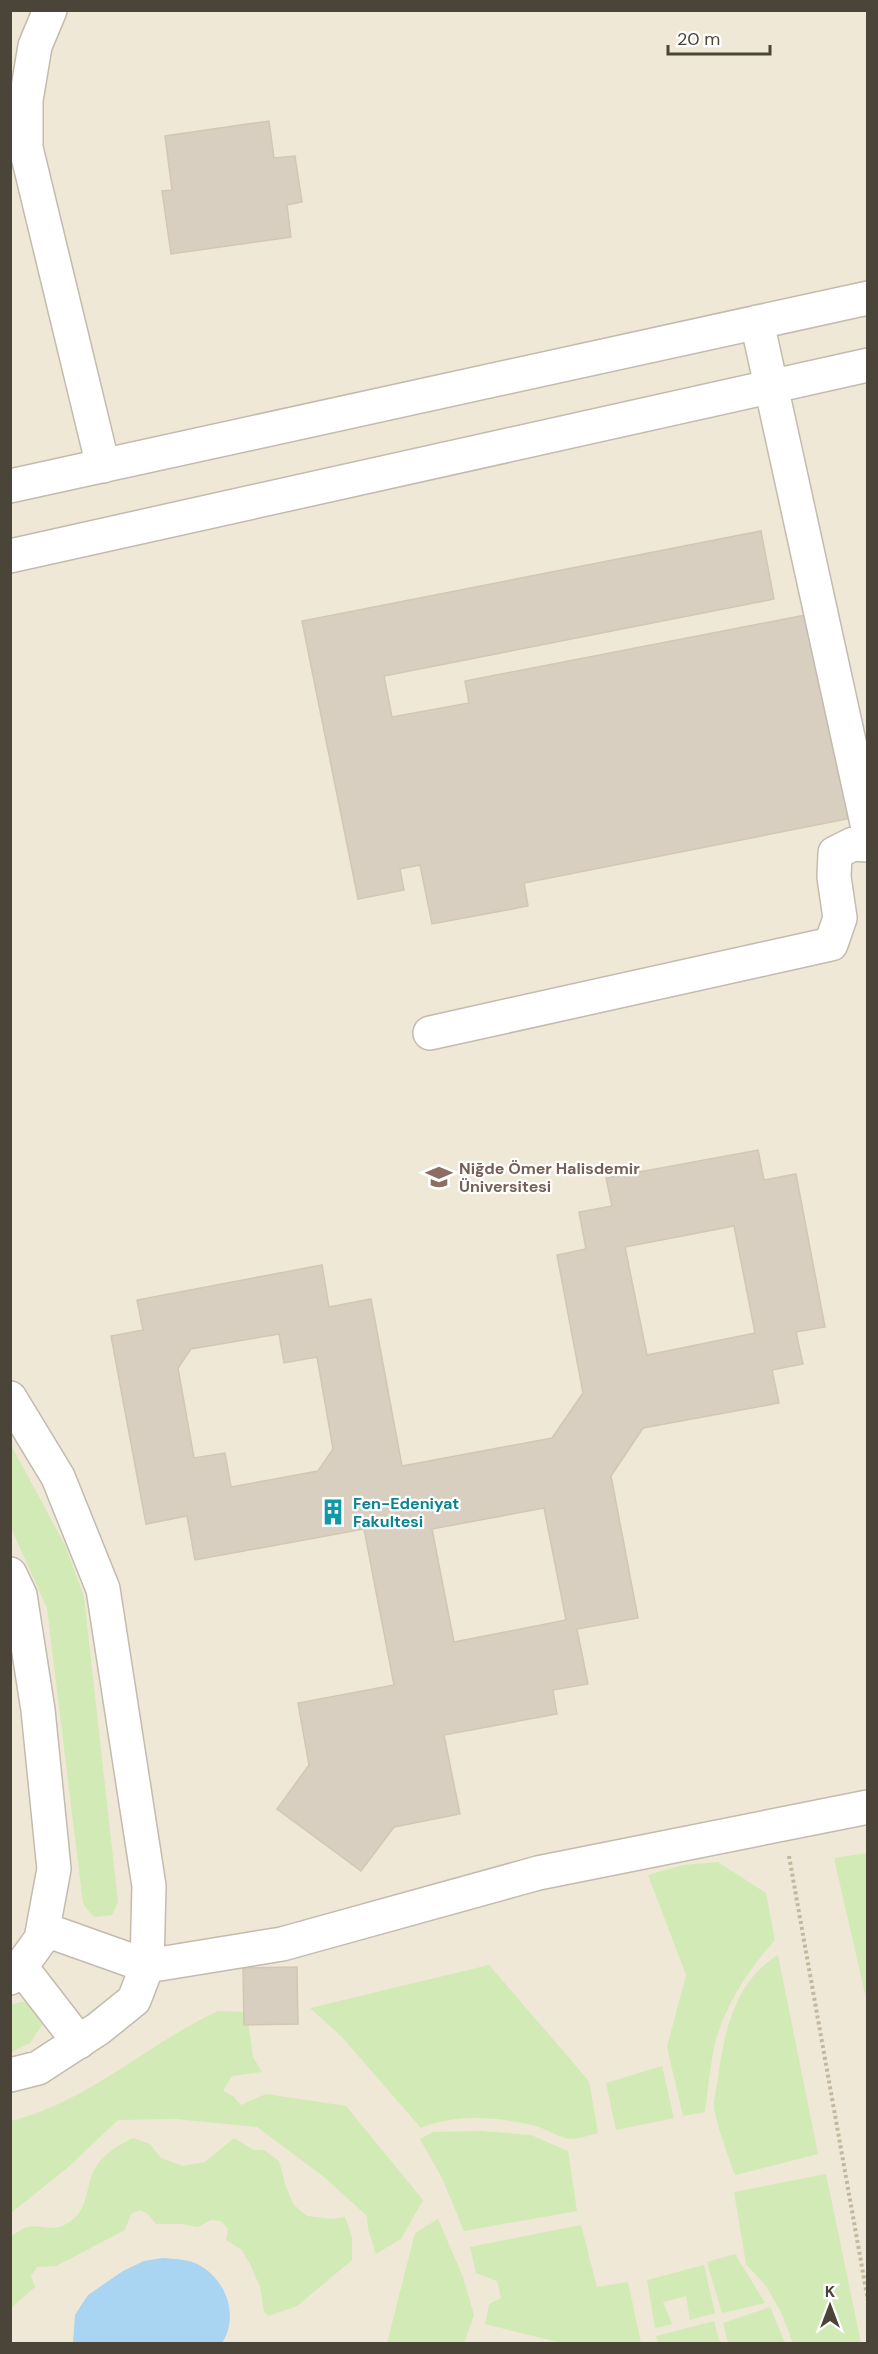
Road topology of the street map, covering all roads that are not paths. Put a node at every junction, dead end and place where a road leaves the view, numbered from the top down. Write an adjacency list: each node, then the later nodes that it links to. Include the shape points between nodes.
1 (50, 10): 6 (street, via 34,46 26,100 26,148)
2 (867, 298): 3 (street)
3 (758, 322): 5 (street); 6 (street)
4 (867, 365): 5 (street)
5 (771, 386): 8 (street); 9 (street)
6 (103, 466): 7 (street)
7 (10, 486)
8 (10, 556)
9 (867, 828)
10 (867, 845): 11 (street, via 853,844 835,853 840,918 831,944)
11 (430, 1033)
12 (10, 1398): 16 (street, via 57,1477 103,1589 149,1886)
13 (10, 1574): 15 (street, via 20,1595 38,1710 54,1869)
14 (867, 1807): 16 (street, via 538,1873 282,1944)
15 (43, 1929): 16 (street); 17 (street, via 41,1939)
16 (147, 1966): 18 (street, via 134,2000)
17 (16, 1972): 18 (street)
18 (79, 2042): 19 (street, via 38,2068)
19 (10, 2075)

